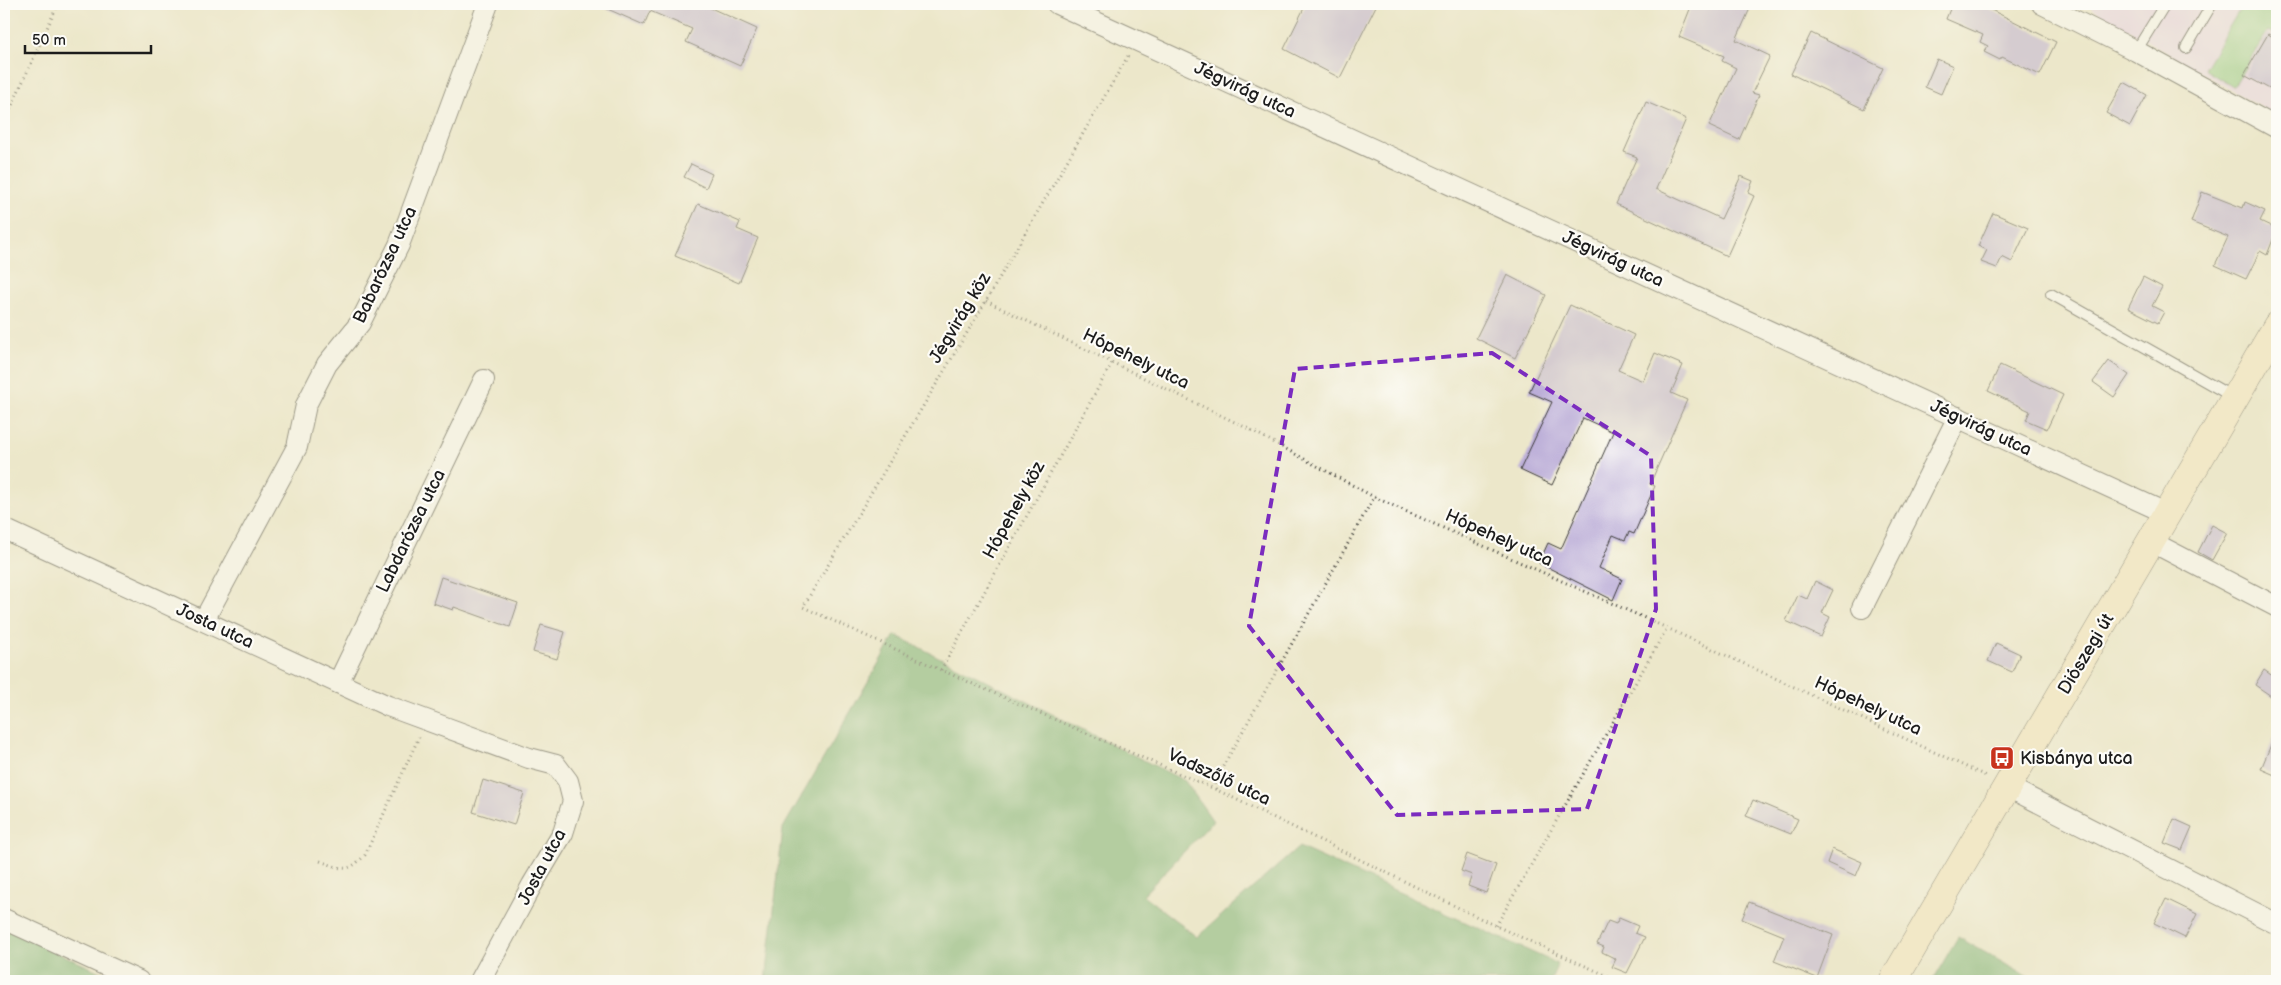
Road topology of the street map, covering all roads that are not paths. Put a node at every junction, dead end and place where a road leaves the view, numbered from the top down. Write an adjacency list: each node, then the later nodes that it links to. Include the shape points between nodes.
1 (488, 4): 19 (street, Babarózsa utca, via 399,244 360,323 327,364 306,404 297,448)
2 (1057, 4): 13 (street, Jégvirág utca)
3 (2042, 4): 7 (street)
4 (2165, 4): 7 (lane)
5 (2212, 4): 6 (lane)
6 (2186, 48)
7 (2136, 51): 8 (street)
8 (2277, 128)
9 (2051, 294): 12 (lane)
10 (2277, 326): 12 (main road, Diószegi út)
11 (484, 380): 20 (street, Labdarózsa utca)
12 (2236, 398): 14 (main road, Diószegi út)
13 (1958, 417): 14 (street, Jégvirág utca); 18 (street)
14 (2168, 514): 16 (main road, Diószegi út)
15 (4, 529): 19 (street, Josta utca)
16 (2152, 542): 17 (street); 21 (main road, Diószegi út)
17 (2277, 607)
18 (1862, 608)
19 (204, 620): 20 (street, Josta utca)
20 (338, 683): 25 (street, Josta utca, via 426,722 556,765 568,780 573,801 563,833)
21 (2008, 787): 23 (street); 26 (main road, Diószegi út)
22 (4, 919): 24 (street)
23 (2277, 924)
24 (139, 981)
25 (480, 981)
26 (1893, 981)

